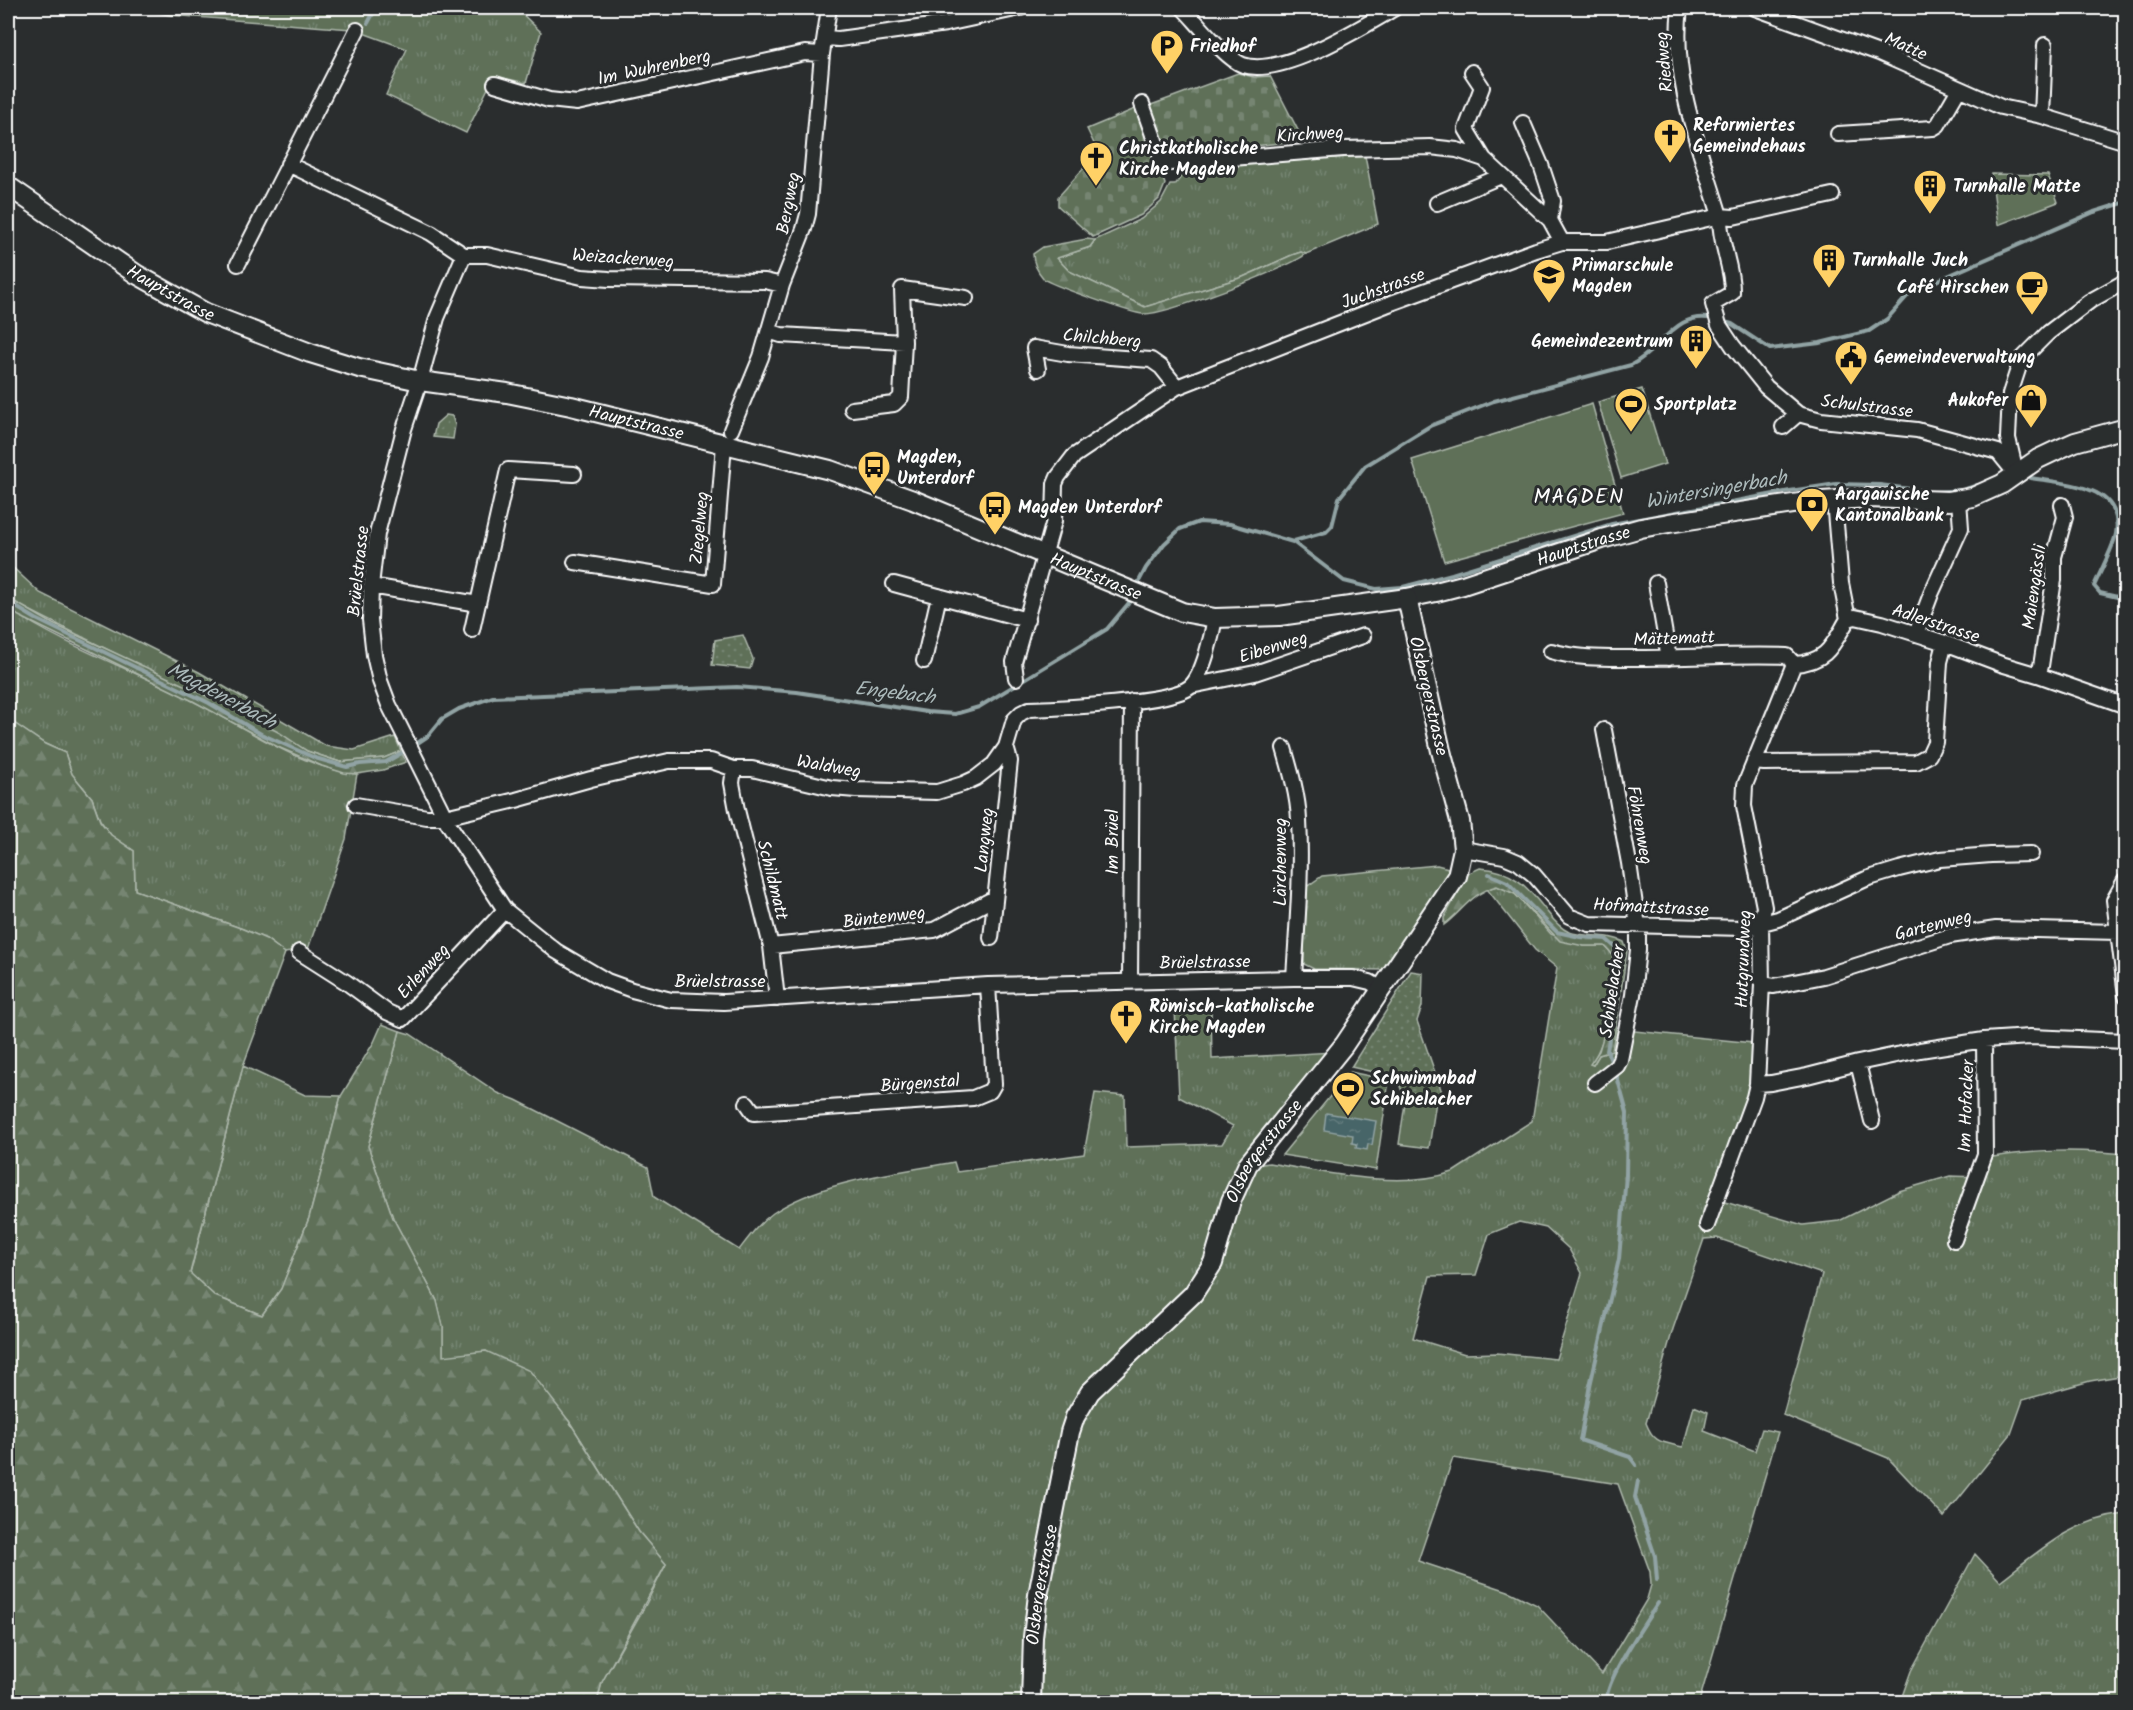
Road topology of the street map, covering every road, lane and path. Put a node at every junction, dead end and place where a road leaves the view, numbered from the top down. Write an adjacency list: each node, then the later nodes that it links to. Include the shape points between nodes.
1 (829, 8): 8 (street, Bergweg)
2 (1020, 8): 8 (street, via 935,26)
3 (1183, 8): 4 (street, via 1242,65 1270,67 1329,46)
4 (1395, 8)
5 (1680, 8): 25 (street, Riedweg, via 1678,58 1685,97)
6 (1755, 8): 13 (street, Matte, via 1879,53)
7 (357, 30): 20 (street)
8 (826, 38): 10 (street, Bergweg)
9 (2045, 45): 15 (street)
10 (822, 54): 12 (street, Im Wuhrenberg, via 805,53 577,103 549,100); 31 (street, Bergweg, via 808,214)
11 (1472, 72): 19 (street, Kirchweg, via 1482,87 1466,129)
12 (495, 84)
13 (1959, 89): 15 (street, Matte, via 2001,107); 17 (street, via 1934,128)
14 (1142, 104): 19 (street, Kirchweg, via 1162,160 1170,163 1343,149 1430,147)
15 (2042, 116): 18 (street, Matte)
16 (1523, 123): 26 (street, Kirchweg, via 1553,201)
17 (1838, 134)
18 (2126, 142)
19 (1484, 159): 21 (street, Kirchweg)
20 (288, 164): 28 (street, via 431,233); 29 (street)
21 (1501, 176): 24 (street); 26 (street, Kirchweg)
22 (8, 186): 36 (main road, Hauptstrasse, via 136,274 206,313 310,353)
23 (1832, 195): 25 (street, Juchstrasse, via 1733,217)
24 (1437, 203)
25 (1720, 216): 27 (street, Juchstrasse, via 1607,242); 39 (street, Schulstrasse, via 1719,231 1732,293 1713,304 1719,325 1766,387)
26 (1550, 220): 27 (street, Kirchweg)
27 (1562, 242): 37 (street, Juchstrasse, via 1386,305)
28 (464, 255): 31 (street, Weizackerweg, via 487,255 582,277 765,281); 36 (street, via 437,318)
29 (238, 264)
30 (2126, 281): 44 (street, via 2090,301 2021,360 2010,394 2008,438)
31 (782, 285): 33 (street, Bergweg)
32 (966, 298): 34 (street, via 902,289)
33 (769, 331): 34 (street, via 781,335); 42 (street, Bergweg)
34 (904, 342): 38 (street, via 899,400)
35 (1038, 369): 37 (street, Chilchberg, via 1034,348 1151,360)
36 (420, 381): 42 (main road, Hauptstrasse, via 518,395); 52 (street, Brüelstrasse, via 377,534)
37 (1177, 387): 48 (street, Juchstrasse, via 1074,456 1063,468 1055,484 1053,522)
38 (852, 409)
39 (1798, 414): 40 (street); 44 (street, Schulstrasse, via 1917,430 1998,452)
40 (1783, 427)
41 (2126, 428): 44 (main road, Hauptstrasse, via 2066,446)
42 (727, 437): 48 (main road, Hauptstrasse, via 860,480); 49 (street, Ziegelweg, via 713,584)
43 (574, 474): 55 (street, via 508,470)
44 (2016, 474): 46 (main road, Hauptstrasse, via 1989,491)
45 (1834, 500): 46 (main road, Hauptstrasse); 54 (main road, Hauptstrasse, via 1641,528 1463,585); 57 (street, via 1840,583)
46 (1959, 500): 60 (street, via 1962,528)
47 (2062, 505): 67 (street, Maiengässli, via 2066,517 2054,557 2054,580)
48 (1044, 556): 56 (main road, Hauptstrasse, via 1182,612); 58 (street, Juchstrasse)
49 (575, 562)
50 (1656, 583): 64 (street)
51 (894, 584): 53 (street)
52 (371, 586): 55 (street); 78 (street, Brüelstrasse, via 370,620 380,681)
53 (939, 596): 58 (street); 65 (street)
54 (1407, 598): 56 (main road, Hauptstrasse, via 1279,615); 79 (main road, Olsbergerstrasse, via 1460,821)
55 (478, 603): 59 (street)
56 (1215, 618): 69 (street, via 1208,652)
57 (1848, 619): 60 (street, Adlerstrasse, via 1855,617); 66 (street, via 1830,650 1807,664)
58 (1027, 620): 68 (street, Juchstrasse, via 1014,662)
59 (472, 630)
60 (1916, 634): 62 (street, Adlerstrasse)
61 (1363, 636): 69 (street, Eibenweg, via 1255,673)
62 (1945, 643): 67 (street, Adlerstrasse); 75 (street, via 1940,662 1935,742 1929,755 1916,762)
63 (1551, 651): 64 (street, Mättematt, via 1578,657)
64 (1669, 658): 66 (street, Mättematt, via 1787,656)
65 (924, 661)
66 (1794, 664): 75 (street, Hutgrundweg)
67 (2038, 675): 71 (street, Adlerstrasse)
68 (1016, 678)
69 (1191, 686): 70 (street, Waldweg, via 1177,694)
70 (1132, 701): 73 (street, Waldweg, via 1029,709 1014,720); 92 (street, Im Brüel)
71 (2126, 706)
72 (1604, 730): 85 (street, Föhrenweg)
73 (1006, 747): 76 (street, Waldweg, via 994,764 976,778 938,792 832,788 752,769); 82 (street, Langweg, via 1010,760)
74 (1284, 748): 91 (street, Lärchenweg, via 1299,819)
75 (1754, 762): 84 (street, Hutgrundweg, via 1745,785 1744,806 1764,908)
76 (734, 769): 78 (street, Waldweg, via 711,761 669,762); 88 (street, Schildmatt, via 732,783 737,810)
77 (356, 805): 78 (street, Waldweg)
78 (446, 817): 83 (street, Brüelstrasse)
79 (1463, 849): 85 (street, Hofmattstrasse, via 1518,862 1569,916 1589,924); 95 (main road, Olsbergerstrasse, via 1453,882)
80 (2031, 854): 84 (street, Hofmattstrasse, via 1940,859 1899,869)
81 (2126, 882): 86 (street, via 2114,900)
82 (995, 900): 87 (street, Langweg); 88 (street, Büntenweg, via 934,930)
83 (505, 910): 90 (street, Erlenweg, via 403,1019); 97 (street, Brüelstrasse, via 556,951 607,981 632,990 671,1000)
84 (1761, 923): 85 (street, Hofmattstrasse, via 1743,928); 93 (street, Hutgrundweg)
85 (1638, 926): 101 (street, Schibelacher, via 1633,995 1620,1060)
86 (2118, 932): 89 (street); 93 (street, Gartenweg, via 1996,929 1950,936 1824,975 1774,986)
87 (991, 938)
88 (771, 946): 97 (street, Schildmatt)
89 (2123, 948): 96 (street)
90 (299, 952)
91 (1294, 978): 92 (street, Brüelstrasse); 95 (street, Brüelstrasse, via 1353,978)
92 (1130, 982): 94 (street, Brüelstrasse)
93 (1762, 984): 102 (street, Hutgrundweg)
94 (988, 985): 97 (street, Brüelstrasse); 103 (street, Bürgenstal, via 994,1084 990,1092 973,1098 754,1113)
95 (1382, 989): 109 (main road, Olsbergerstrasse, via 1344,1045 1239,1178 1213,1263 1193,1294 1090,1392 1076,1417 1038,1595)
96 (2126, 996)
97 (777, 999)
98 (1984, 1040): 99 (street, Im Hofacker, via 2030,1037); 100 (street, Im Hofacker); 107 (street, Im Hofacker, via 1985,1154)
99 (2126, 1041)
100 (1858, 1063): 102 (street, Im Hofacker); 104 (street)
101 (1595, 1083)
102 (1757, 1084): 105 (street, Hutgrundweg)
103 (747, 1103)
104 (1872, 1121)
105 (1707, 1225)
106 (2126, 1234): 108 (street)
107 (1954, 1240)
108 (2126, 1258)
109 (1031, 1702)

